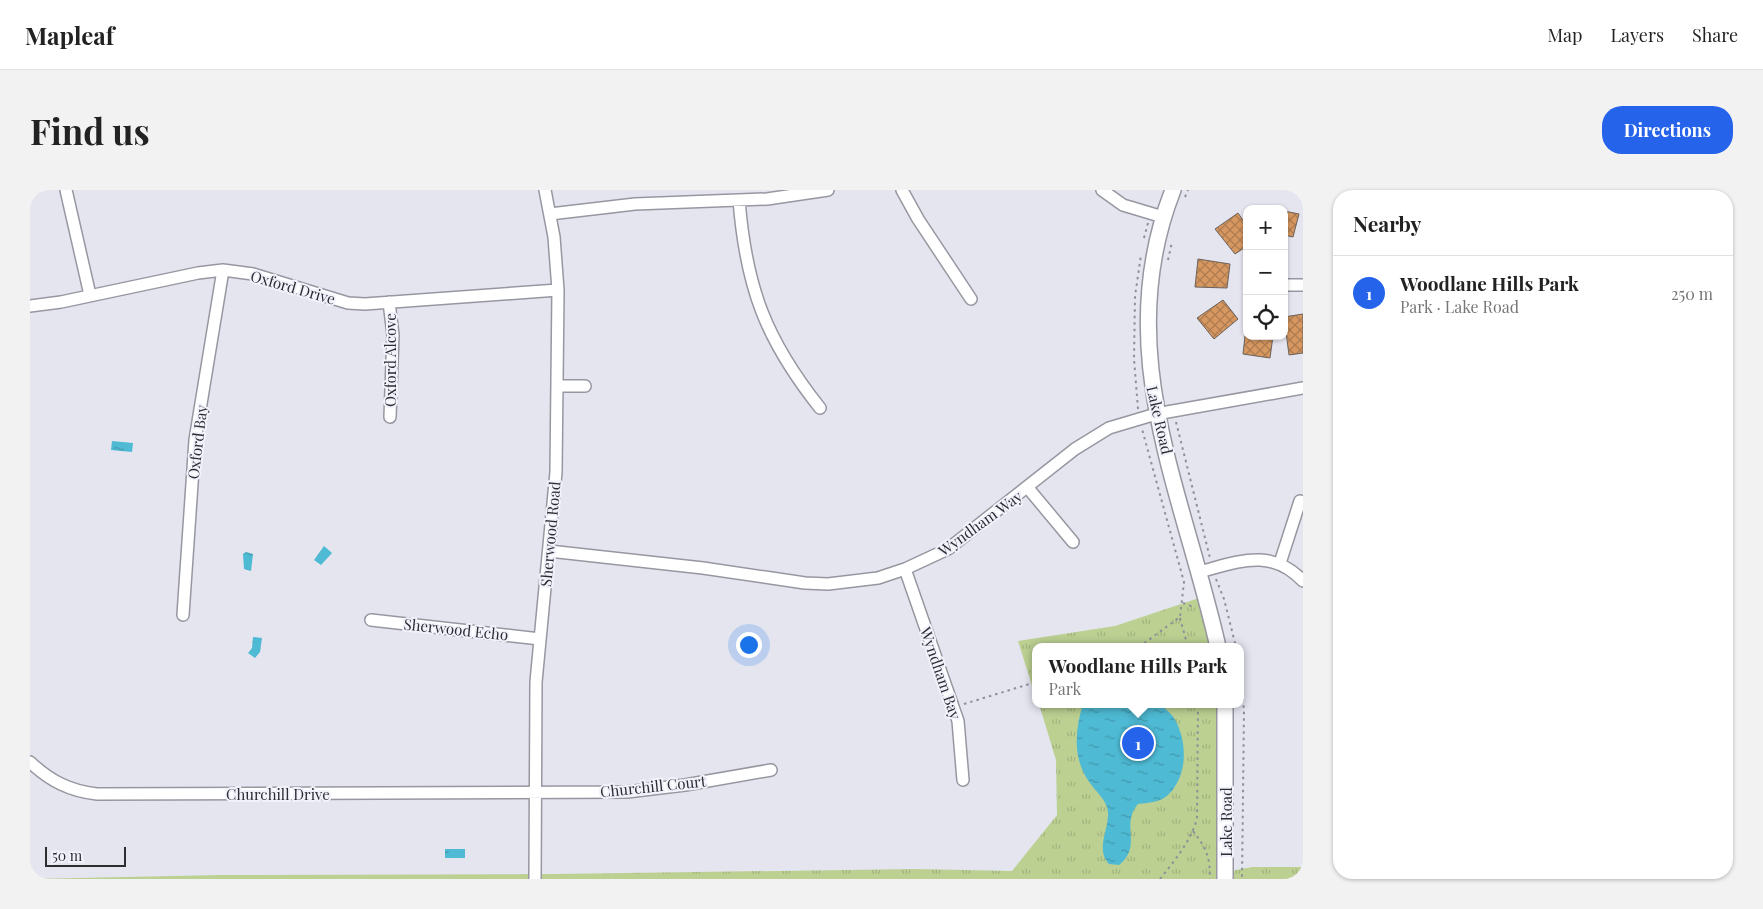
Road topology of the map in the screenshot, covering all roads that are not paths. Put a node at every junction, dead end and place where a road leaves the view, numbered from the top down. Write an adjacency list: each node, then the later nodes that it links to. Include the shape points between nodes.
1 (66, 190): 14 (street)
2 (545, 190): 8 (street, Sherwood Road)
3 (828, 190): 7 (street)
4 (902, 190): 15 (street)
5 (1102, 190): 9 (street, via 1123,205)
6 (1172, 190): 9 (street, Lake Road)
7 (739, 200): 8 (street, via 614,205); 21 (street, via 744,254 760,310 784,359)
8 (550, 214): 13 (street, Sherwood Road)
9 (1163, 217): 22 (street, Lake Road, via 1151,272 1147,322 1149,371)
10 (223, 270): 14 (street, Oxford Drive); 16 (street, Oxford Drive, via 253,274 348,303); 32 (street, Oxford Bay, via 195,440)
11 (1288, 285): 12 (street)
12 (1303, 285)
13 (558, 290): 16 (street, Oxford Drive); 18 (street, Sherwood Road)
14 (90, 296): 17 (street, Oxford Drive)
15 (971, 299)
16 (389, 302): 23 (street, Oxford Alcove, via 393,335)
17 (30, 306)
18 (557, 386): 19 (street); 27 (street, Sherwood Road, via 555,492)
19 (585, 386)
20 (1303, 388): 22 (street, Wyndham Way)
21 (820, 408)
22 (1156, 414): 24 (street, Wyndham Way, via 1109,428 1090,438); 30 (street, Lake Road)
23 (390, 417)
24 (1028, 488): 26 (street); 29 (street, Wyndham Way, via 948,549)
25 (1300, 501): 28 (street)
26 (1073, 542)
27 (549, 552): 29 (street, Wyndham Way, via 703,568 805,583 852,582); 34 (street, Sherwood Road)
28 (1280, 563): 30 (street, via 1257,559); 31 (street)
29 (905, 569): 39 (street, Wyndham Bay, via 954,706 961,734)
30 (1199, 572): 35 (street, Lake Road)
31 (1303, 581)
32 (183, 615)
33 (371, 620): 34 (street, Sherwood Echo)
34 (540, 638): 40 (street, Sherwood Road, via 534,710)
35 (1217, 643)
36 (1225, 708): 42 (street, Lake Road)
37 (30, 762): 40 (street, Churchill Drive, via 54,782 69,789 97,794)
38 (771, 770): 40 (street, Churchill Court, via 652,789)
39 (963, 780)
40 (535, 794): 41 (street, Sherwood Road)
41 (535, 879)
42 (1225, 879)

